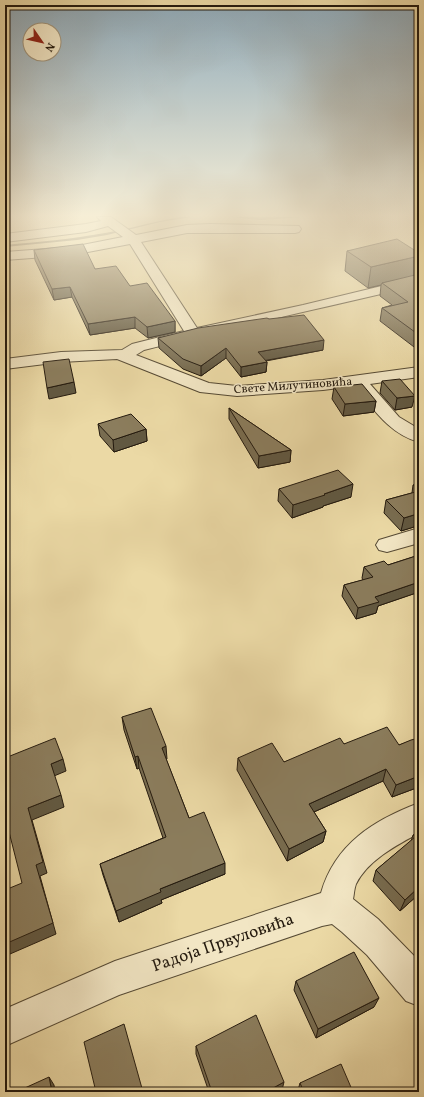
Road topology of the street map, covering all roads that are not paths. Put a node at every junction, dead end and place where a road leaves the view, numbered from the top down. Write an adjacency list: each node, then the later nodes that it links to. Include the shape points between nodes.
1 (152, 268): 3 (street)
2 (419, 280): 3 (street)
3 (193, 333): 4 (street, via 138,347)
4 (124, 356): 5 (street, Свете Милутиновића, via 75,356); 7 (street, Свете Милутиновића, via 182,380 215,390 267,390)
5 (5, 364)
6 (419, 372): 7 (street, Свете Милутиновића)
7 (359, 381): 8 (street, via 393,421)
8 (419, 436)
9 (419, 535): 10 (street)
10 (387, 545)
11 (419, 817): 12 (street, via 374,842 358,856 345,873)
12 (334, 908): 13 (street, via 348,915 361,927); 14 (street, Радоја Првуловића, via 322,909 115,979)
13 (419, 988)
14 (5, 1028)

